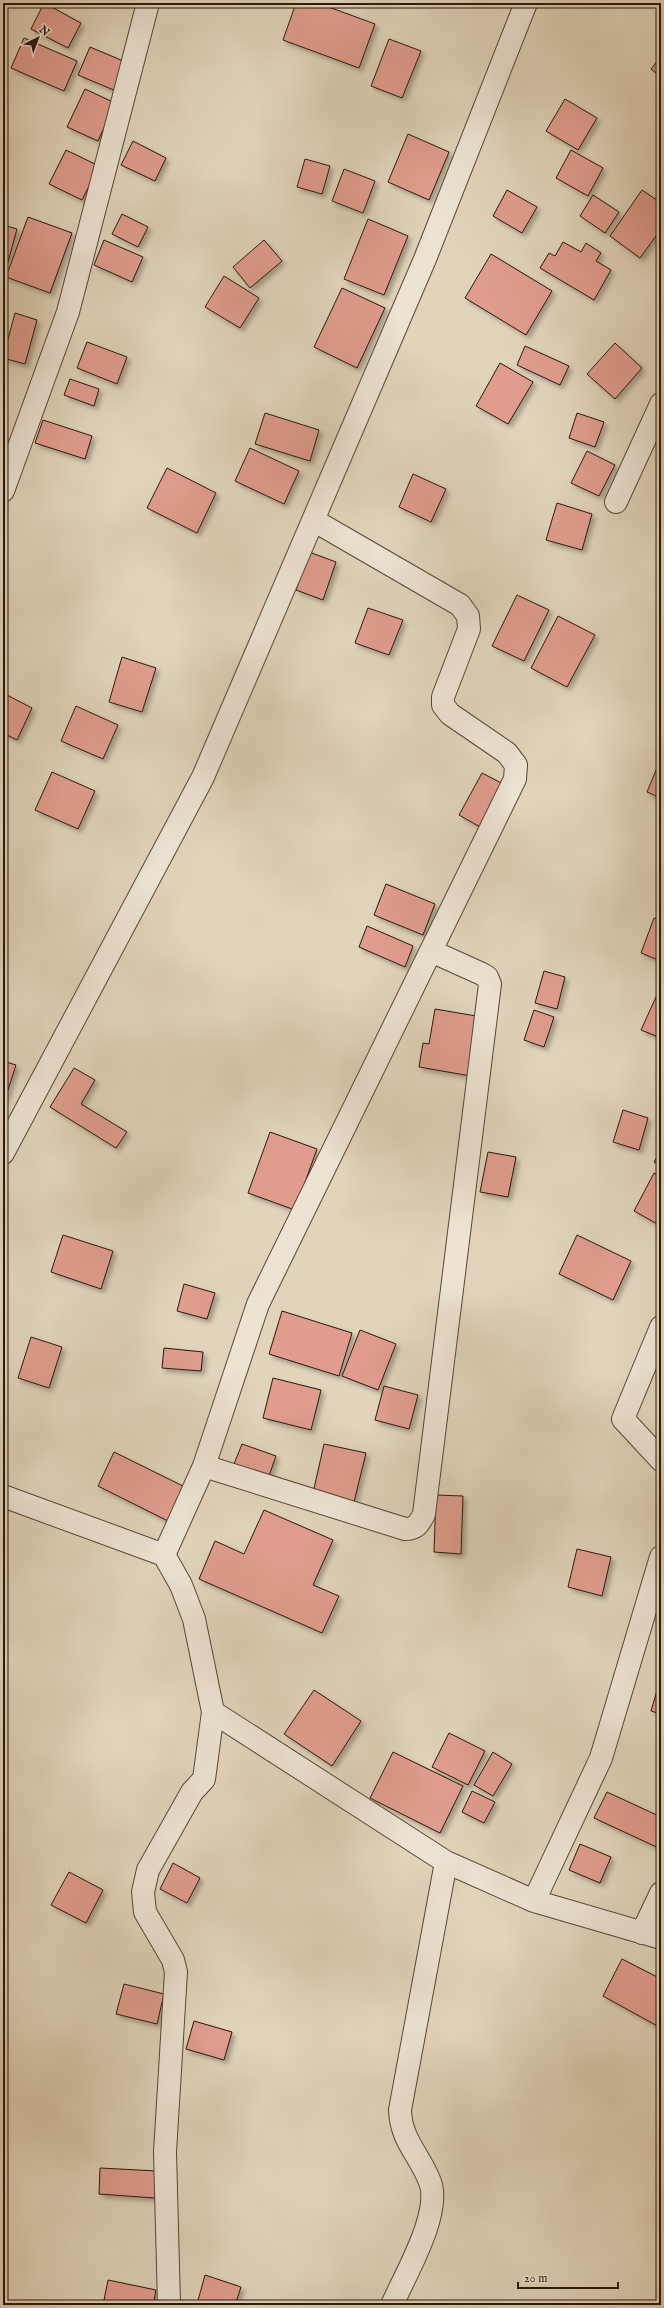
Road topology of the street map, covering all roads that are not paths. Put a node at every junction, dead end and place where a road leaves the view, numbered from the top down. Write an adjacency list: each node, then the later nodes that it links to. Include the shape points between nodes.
1 (148, 3): 4 (street, via 68,312)
2 (526, 3): 6 (street, via 425,259)
3 (661, 404): 5 (street)
4 (3, 492)
5 (616, 502)
6 (313, 520): 7 (street, via 460,605 468,616 469,629 443,697 443,705 450,714 507,753 516,765 515,779 509,793); 8 (street, via 202,777)
7 (432, 951): 11 (street, via 258,1304); 11 (street, via 482,974 487,977 490,984 424,1514 420,1523 413,1529 405,1529)
8 (3, 1153)
9 (661, 1327): 10 (street, via 622,1419)
10 (658, 1452)
11 (204, 1466): 13 (street)
12 (3, 1496): 13 (street)
13 (164, 1555): 15 (street, via 181,1585 194,1619)
14 (661, 1557): 18 (street, via 601,1758)
15 (213, 1712): 16 (street); 20 (street, via 204,1779 192,1792 148,1870 143,1892 145,1912 173,1960 176,1972 165,2152)
16 (446, 1862): 18 (street); 21 (street, via 400,2110 403,2131 430,2182 434,2200 431,2216)
17 (661, 1893): 19 (street)
18 (534, 1901): 19 (street)
19 (652, 1936)
20 (169, 2305)
21 (392, 2305)

